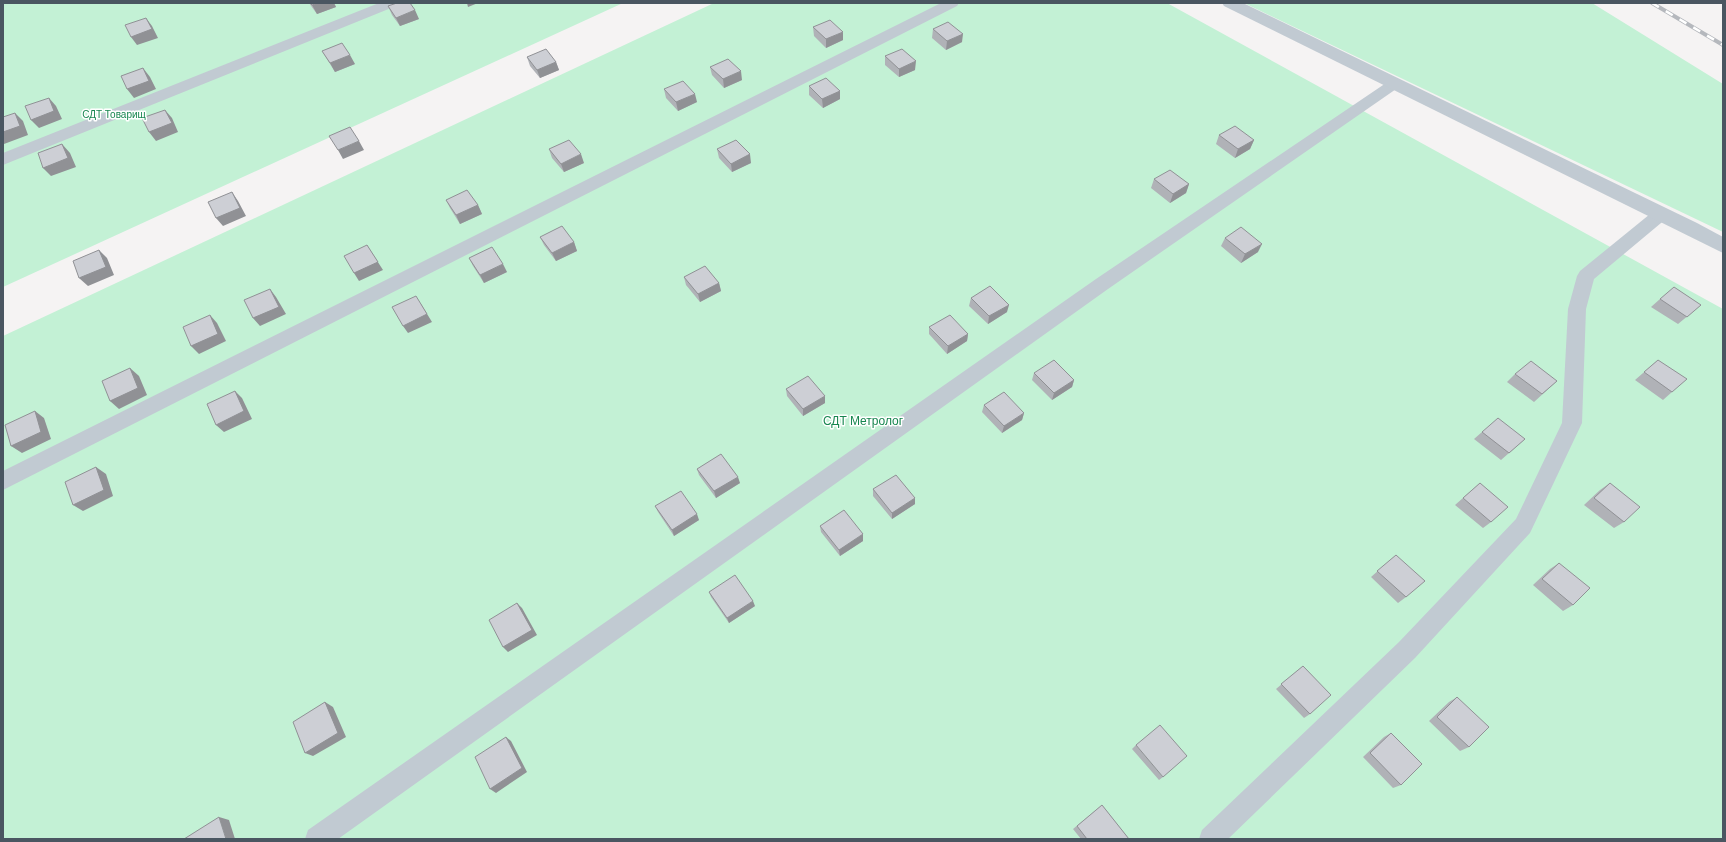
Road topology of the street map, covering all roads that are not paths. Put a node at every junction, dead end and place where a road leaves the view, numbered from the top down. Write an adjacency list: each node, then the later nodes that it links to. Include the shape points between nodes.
1 (391, 3): 5 (lane)
2 (952, 3): 8 (lane)
3 (1230, 3): 4 (street)
4 (1394, 84): 6 (street); 9 (lane, via 1102,284)
5 (3, 159)
6 (1661, 214): 7 (street); 10 (lane, via 1586,276 1577,309 1572,423 1523,526 1407,650)
7 (1723, 246)
8 (3, 481)
9 (317, 839)
10 (1211, 839)

